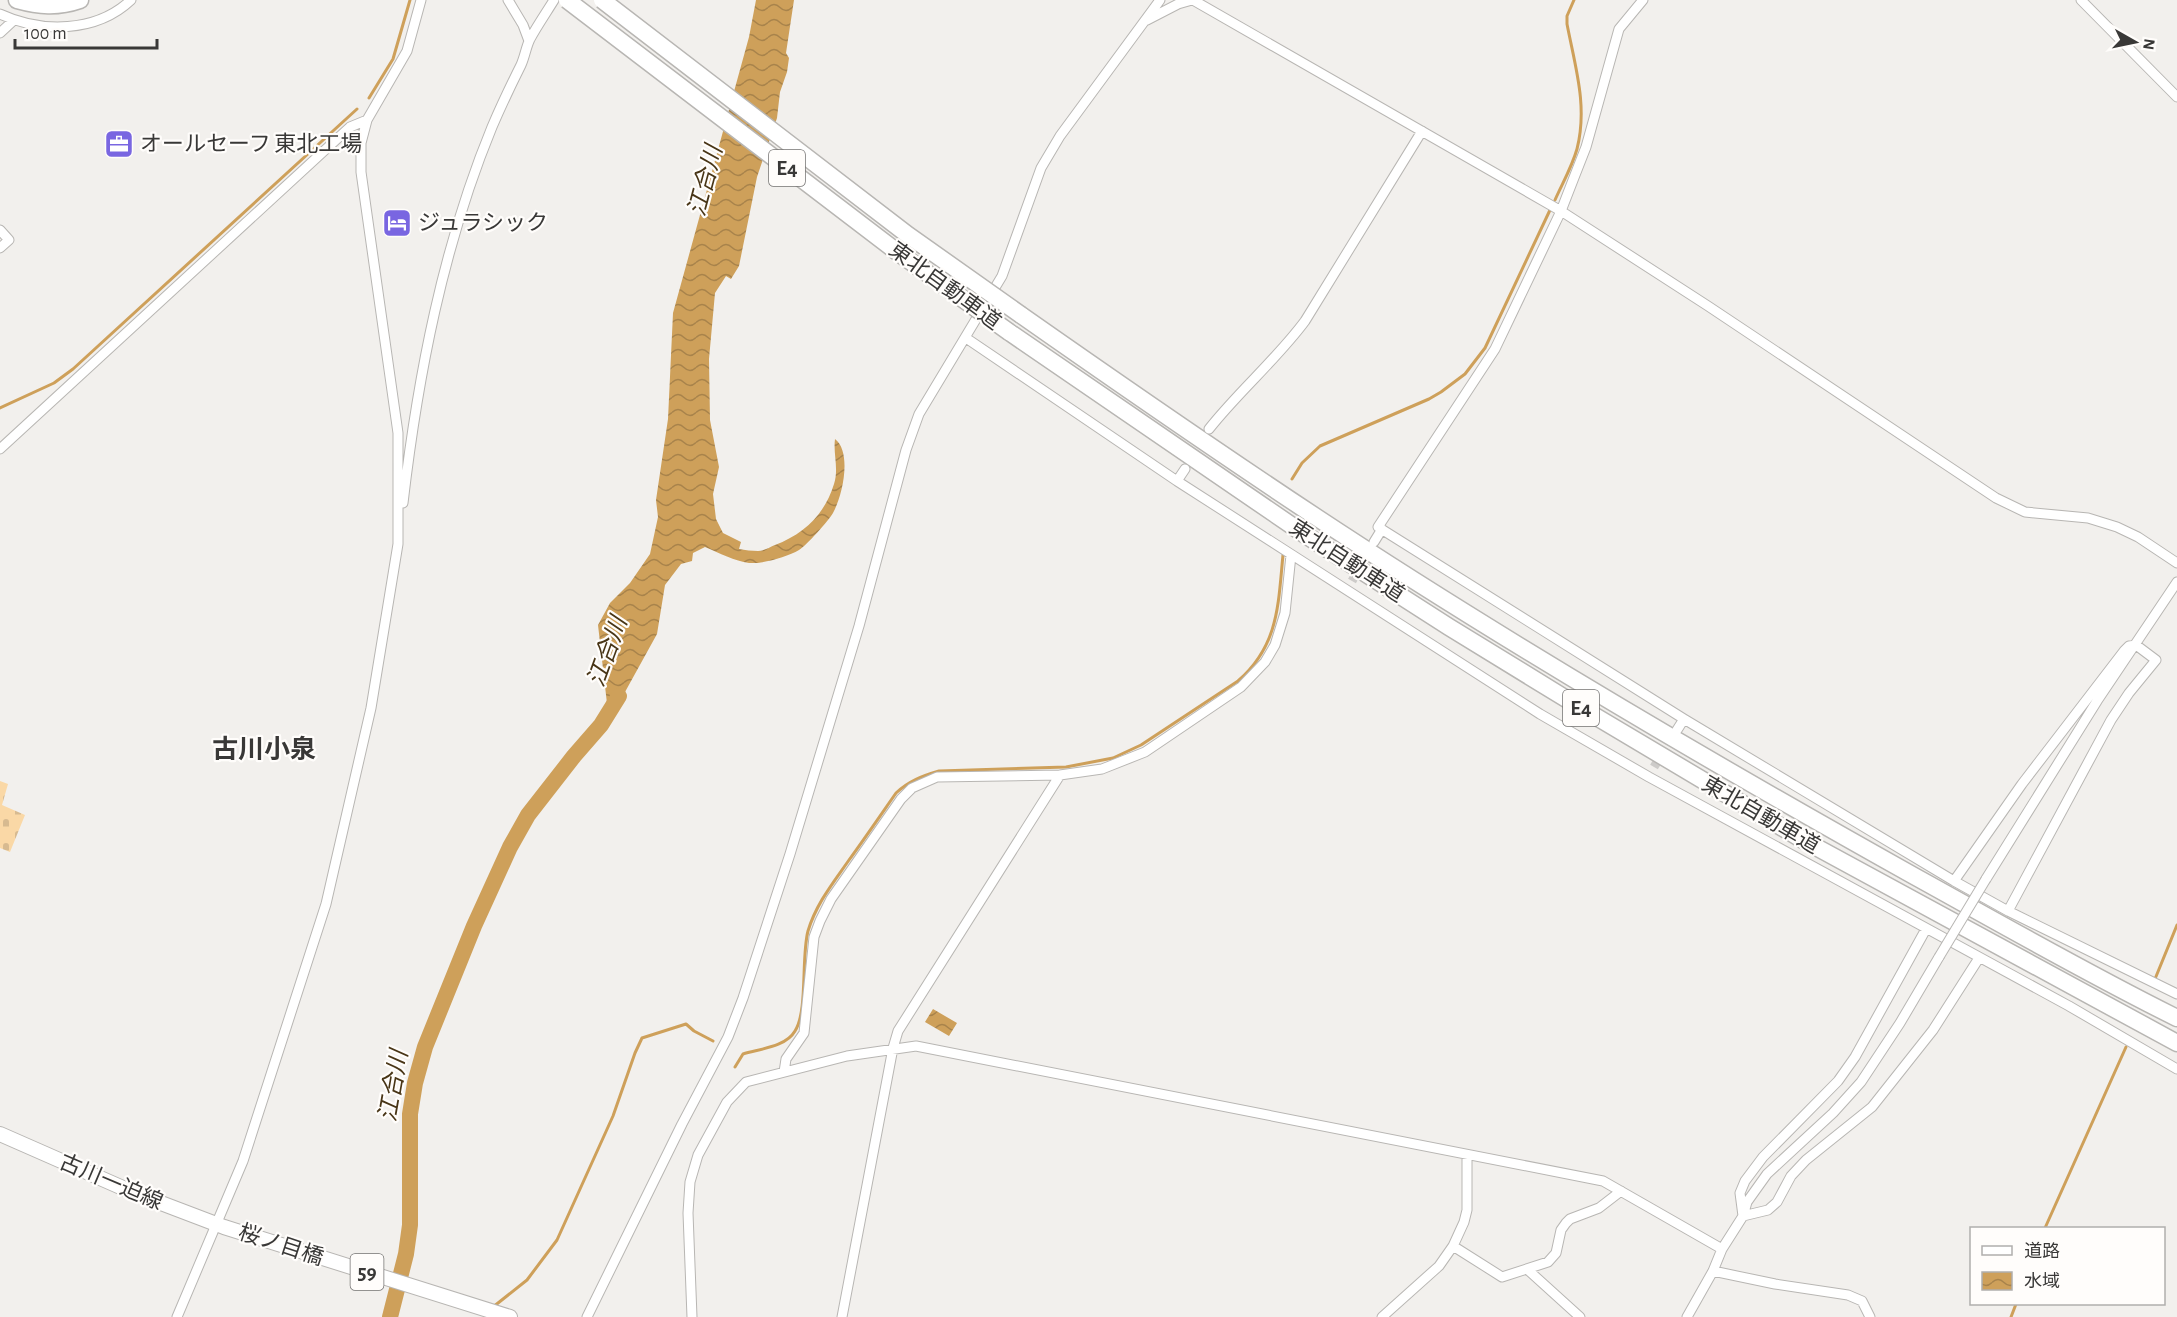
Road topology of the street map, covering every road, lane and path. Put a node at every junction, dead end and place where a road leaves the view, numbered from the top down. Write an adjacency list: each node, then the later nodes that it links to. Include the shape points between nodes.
1 (17, 0): 2 (highway, via 53,7)
2 (80, 0)
3 (131, 0): 14 (street, via 108,16 63,27)
4 (421, 0): 19 (street, via 407,51)
5 (508, 0): 17 (street)
6 (554, 0): 17 (street)
7 (567, 0): 49 (highway, 東北自動車道 / E4, bridge, via 896,251 1304,534 1558,694 1805,841)
8 (602, 0): 48 (highway, 東北自動車道 / E4, bridge, via 908,235 1306,510 1692,750)
9 (1160, 0): 15 (street)
10 (1192, 0): 15 (street); 20 (street)
11 (1643, 0): 21 (street, via 1619,29 1586,147)
12 (2081, 0): 18 (street)
13 (0, 14): 14 (street)
14 (14, 20): 16 (street)
15 (1147, 20): 24 (street, via 1100,80 1041,168 1002,276)
16 (0, 33)
17 (529, 41): 31 (street, via 473,179 435,309 413,422)
18 (2177, 97)
19 (367, 120): 26 (street, via 350,127); 31 (street, via 361,143 361,172 398,433)
20 (1422, 131): 21 (street); 25 (street, via 1305,321)
21 (1561, 211): 29 (street, via 1495,349 1378,526); 33 (street, via 1996,498 2025,513 2088,518 2117,527)
22 (0, 230): 23 (street, via 9,240)
23 (0, 248)
24 (966, 338): 28 (street); 66 (street, via 912,432 787,865 728,1037)
25 (1209, 429)
26 (0, 449)
27 (1185, 469): 28 (street)
28 (1178, 481): 32 (street)
29 (1382, 529): 30 (street); 38 (street)
30 (1374, 542)
31 (398, 544): 59 (street, via 371,708 326,904)
32 (1291, 555): 36 (street); 41 (street, via 1281,629 1255,675 1145,752 1102,769)
33 (2177, 563)
34 (1352, 581): 36 (street)
35 (2177, 582): 37 (street)
36 (1346, 590): 42 (street, via 1540,714)
37 (2136, 645): 43 (street, via 2124,651); 44 (street, via 2156,660 2111,720); 58 (street, bridge, via 2097,701 1861,1082 1767,1174 1747,1202)
38 (1684, 719): 39 (street); 43 (street)
39 (1677, 729)
40 (1654, 766): 42 (street)
41 (1060, 775): 50 (street, via 903,1020); 54 (street, via 937,777 901,799 831,899 820,921 814,937 804,1033 786,1059)
42 (1649, 777): 45 (street)
43 (1954, 881): 44 (street)
44 (2008, 911): 47 (street)
45 (1926, 929): 46 (street); 58 (street, via 1844,1073 1745,1182 1740,1193)
46 (1979, 958): 51 (street); 58 (street, via 1933,1030 1872,1107 1806,1160 1768,1210)
47 (2177, 994)
48 (2177, 1018)
49 (2177, 1043)
50 (893, 1048): 54 (street); 56 (street, via 916,1046); 68 (street)
51 (2162, 1061): 52 (street); 53 (street)
52 (2177, 1064)
53 (2177, 1069)
54 (784, 1072): 67 (street, via 746,1082 738,1089 698,1155 690,1182 688,1213)
55 (0, 1134): 59 (main road, 古川一迫線 / 59, via 132,1192)
56 (1467, 1155): 57 (street, via 1603,1181); 60 (street, via 1467,1210)
57 (1621, 1191): 61 (street); 62 (street, via 1599,1208 1570,1219 1561,1230 1556,1253 1548,1262)
58 (1743, 1216): 61 (street)
59 (220, 1225): 64 (street); 65 (main road, 桜ノ目橋 / 59)
60 (1453, 1246): 62 (street, via 1502,1276); 69 (street, via 1439,1266)
61 (1722, 1249): 63 (street)
62 (1528, 1270): 70 (street)
63 (1713, 1271): 71 (street); 72 (street, via 1848,1295 1863,1301)
64 (177, 1317)
65 (510, 1317)
66 (587, 1317)
67 (692, 1317)
68 (842, 1317)
69 (1382, 1317)
70 (1580, 1317)
71 (1687, 1317)
72 (1870, 1317)

